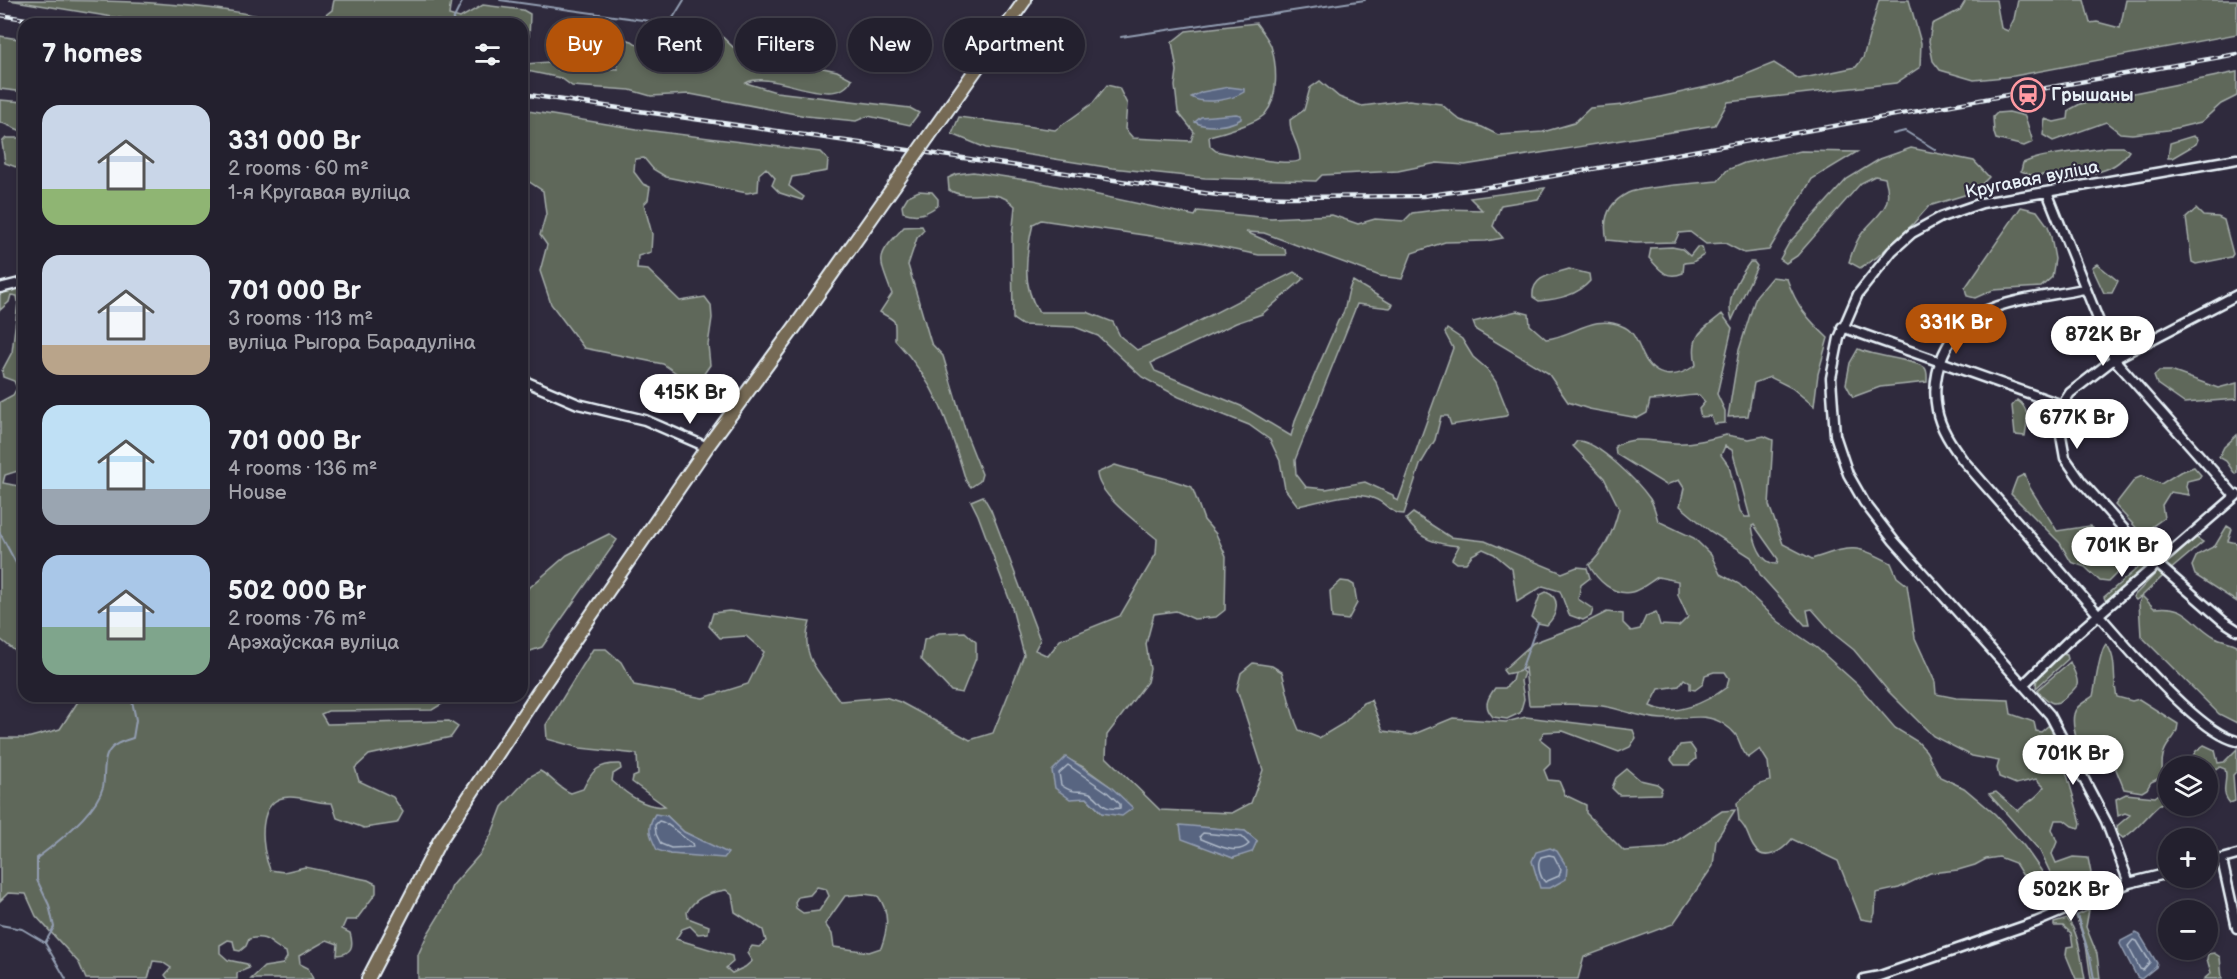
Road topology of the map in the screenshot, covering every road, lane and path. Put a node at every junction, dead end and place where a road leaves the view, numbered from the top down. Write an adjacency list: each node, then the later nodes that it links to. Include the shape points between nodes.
1 (1025, 0): 13 (highway, bridge)
2 (2237, 159): 3 (street, Кругавая вуліца)
3 (2047, 192): 6 (street); 8 (street, Кругавая вуліца, via 1965,208 1912,233 1874,272)
4 (18, 284): 5 (street)
5 (0, 288)
6 (2084, 289): 9 (street); 10 (street, via 1981,313 1955,335)
7 (2237, 295): 9 (street)
8 (1842, 327): 10 (street); 18 (street, Кругавая вуліца, via 1831,392 1835,435 1848,474 1894,541)
9 (2114, 359): 12 (street, via 2078,385); 14 (street)
10 (1939, 363): 12 (street); 16 (street, via 1937,412 1954,447)
11 (528, 383): 13 (street, via 578,404 645,420)
12 (2062, 405): 15 (street, via 2060,424 2065,458)
13 (707, 447): 26 (highway, via 439,842)
14 (2236, 496): 15 (street)
15 (2157, 564): 16 (street); 17 (street)
16 (2099, 616): 18 (street); 19 (street, via 2157,680 2216,732)
17 (2237, 630)
18 (2023, 685): 24 (street, Кругавая вуліца, via 2050,715 2106,821)
19 (2237, 741)
20 (2237, 855): 21 (street)
21 (2222, 860): 22 (street); 25 (street)
22 (2218, 861)
23 (2158, 876): 24 (street)
24 (2129, 883): 27 (street, via 2043,919)
25 (2237, 928)
26 (368, 979)
27 (1864, 979)

